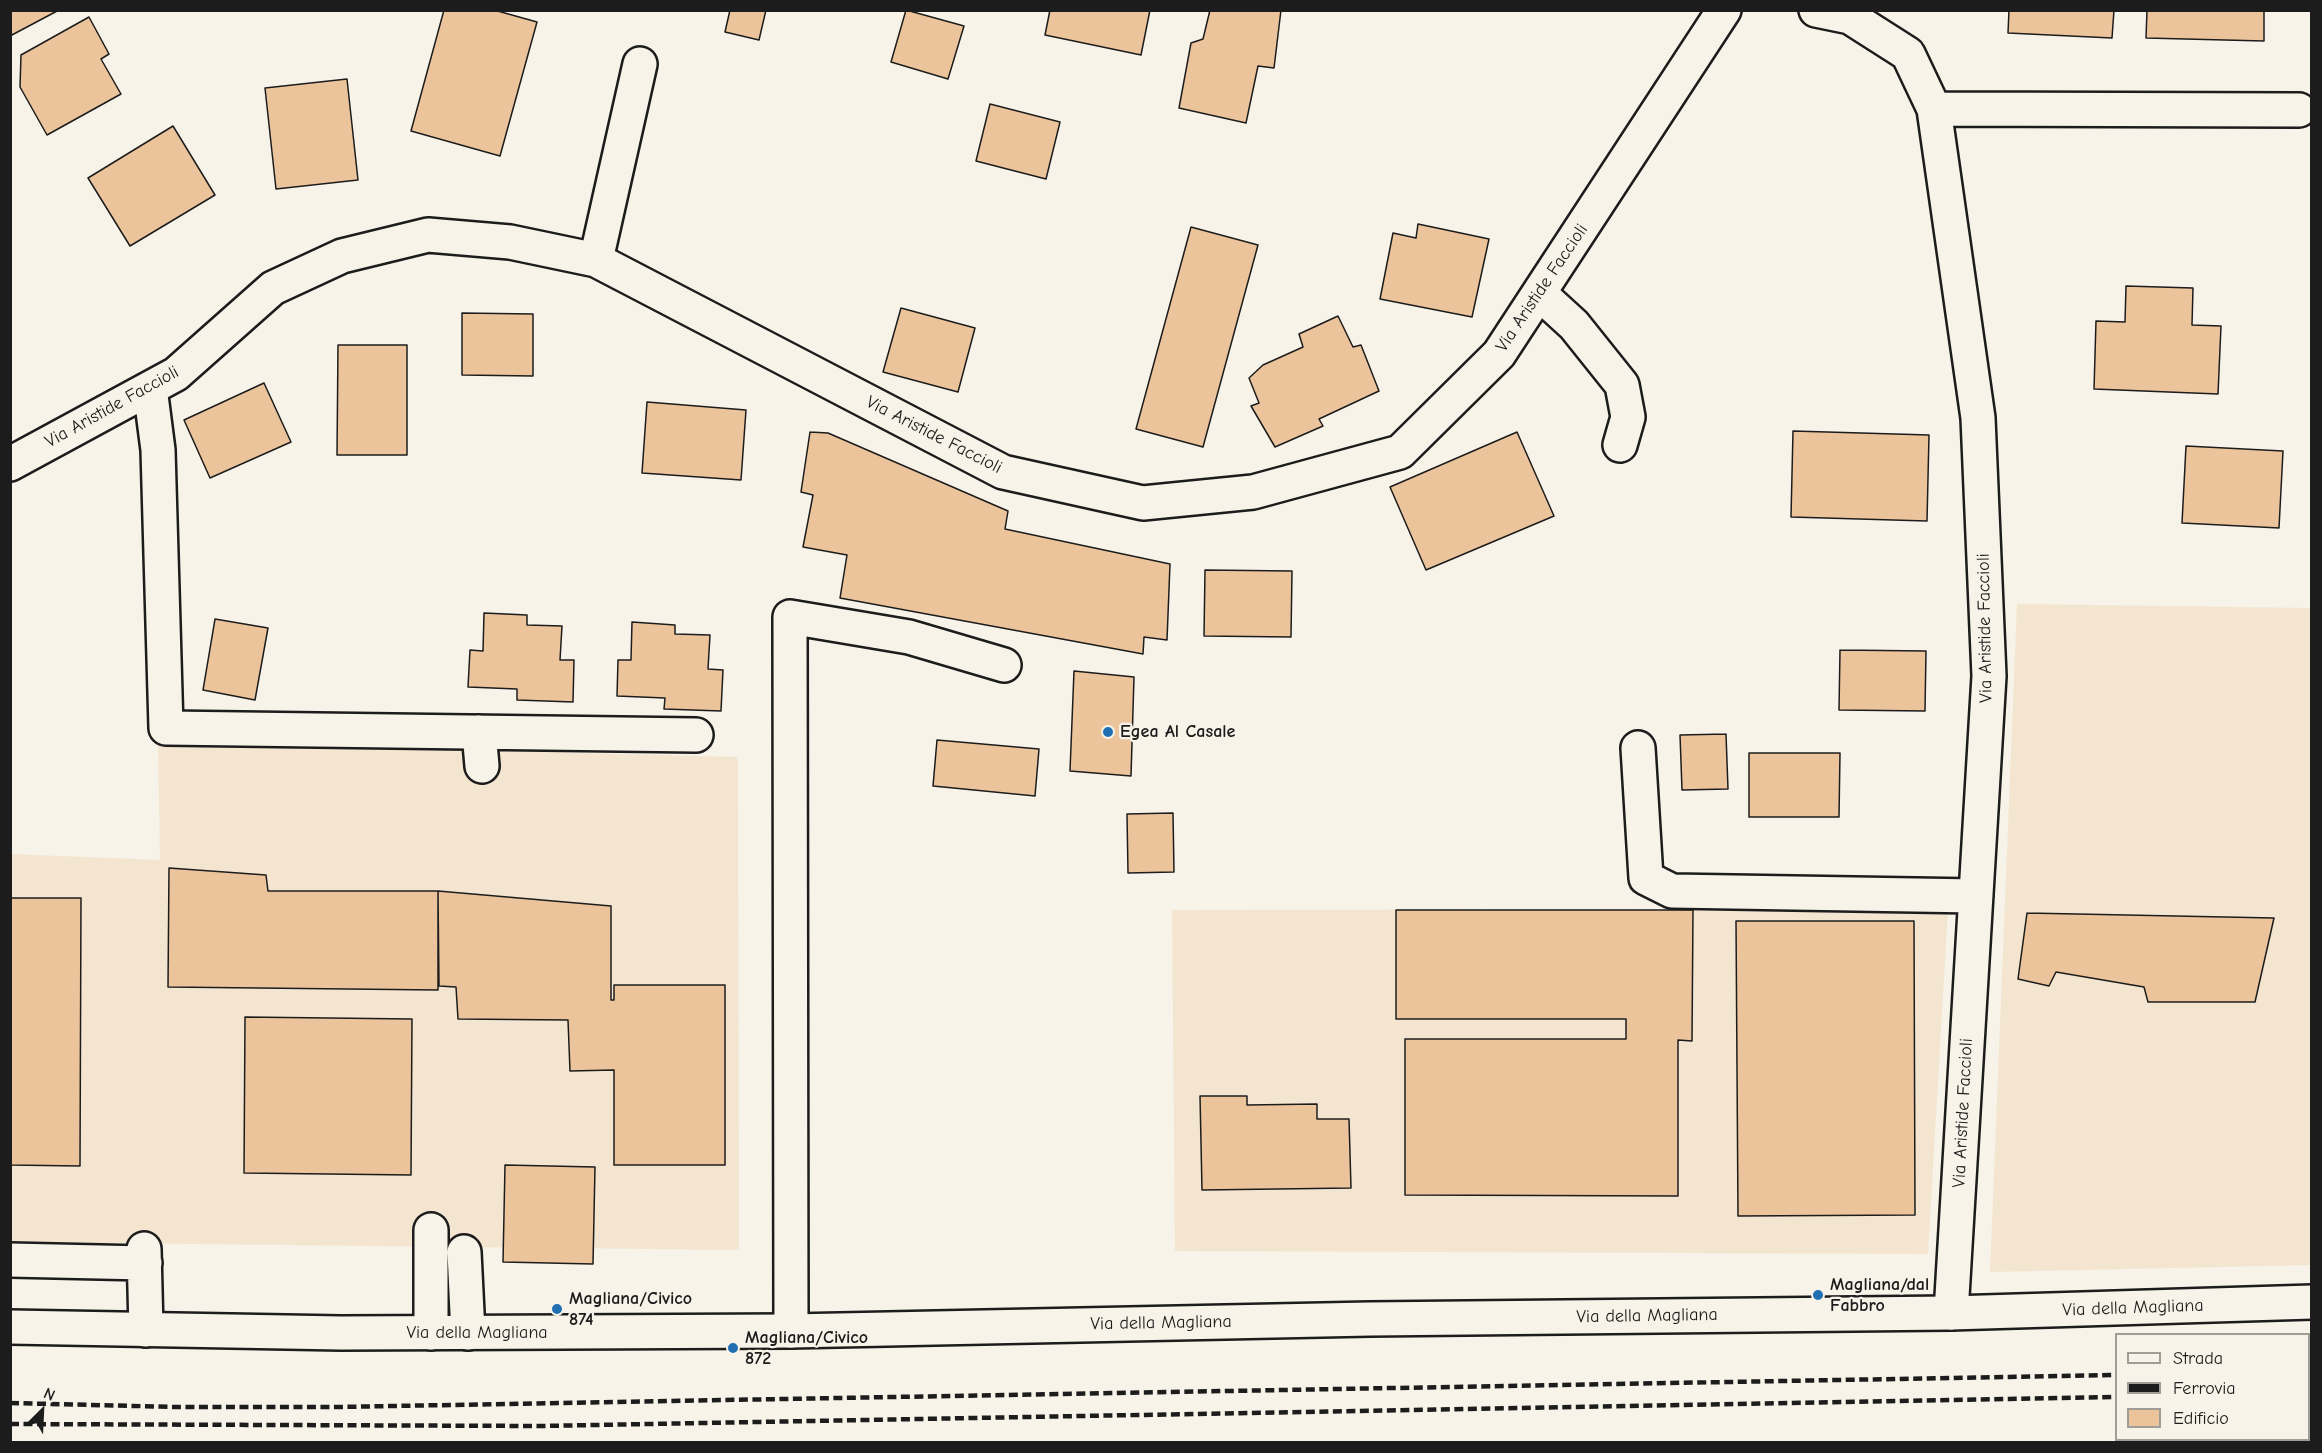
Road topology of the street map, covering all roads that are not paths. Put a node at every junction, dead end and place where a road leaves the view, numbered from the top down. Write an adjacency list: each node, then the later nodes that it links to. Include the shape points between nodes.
1 (1724, 10): 7 (street, Via Aristide Faccioli)
2 (1816, 10): 4 (street, Via Aristide Faccioli, via 1850,17 1908,54)
3 (640, 64): 6 (street)
4 (1934, 109): 5 (street); 16 (street, Via Aristide Faccioli, via 1978,418 1989,676)
5 (2299, 110)
6 (596, 260): 7 (street, Via Aristide Faccioli, via 1003,472 1143,503 1253,492 1400,452 1499,354); 8 (street, Via Aristide Faccioli, via 510,242 428,235 342,256 273,288 176,374)
7 (1539, 293): 9 (street, via 1574,326 1622,385 1628,417)
8 (150, 388): 10 (street, Via Aristide Faccioli); 12 (street, via 158,450 166,728)
9 (1620, 445)
10 (10, 464)
11 (1005, 665): 24 (street, via 909,637 790,617)
12 (479, 732): 13 (street, via 638,745); 15 (street)
13 (696, 735)
14 (1638, 748): 16 (street, via 1646,878 1672,891)
15 (482, 766)
16 (1976, 896): 21 (street, Via Aristide Faccioli)
17 (430, 1230): 25 (street)
18 (464, 1252): 26 (street)
19 (10, 1260): 23 (street, via 144,1256)
20 (2312, 1302): 21 (street, Via della Magliana)
21 (1951, 1313): 24 (street, Via della Magliana, via 1358,1319)
22 (10, 1327): 23 (street, Via della Magliana)
23 (146, 1330): 25 (street, Via della Magliana)
24 (791, 1331): 26 (street, Via della Magliana)
25 (431, 1333): 26 (street, Via della Magliana)
26 (468, 1333)

